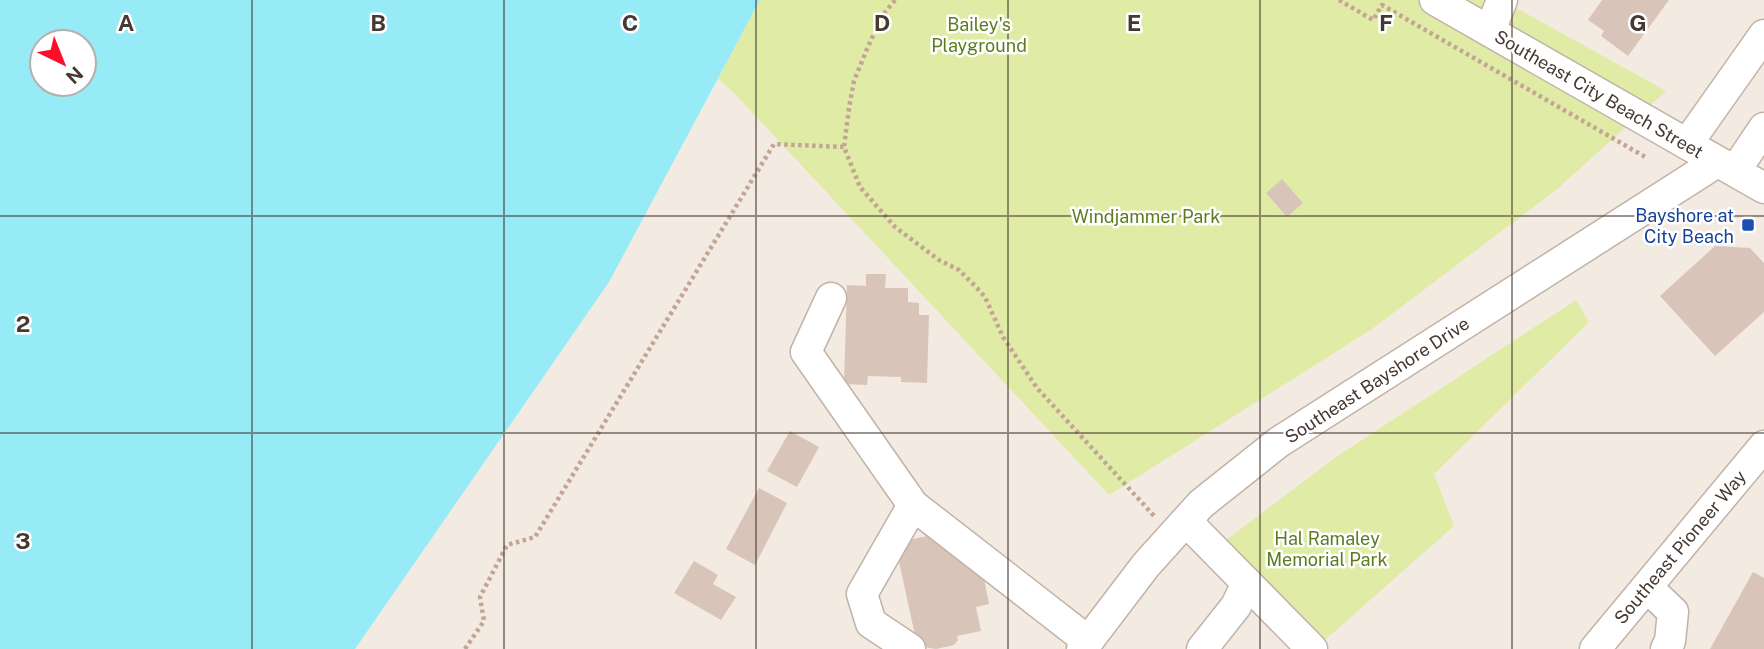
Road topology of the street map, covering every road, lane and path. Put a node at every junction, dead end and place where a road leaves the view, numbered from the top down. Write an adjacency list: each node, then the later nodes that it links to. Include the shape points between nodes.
1 (895, 0): 9 (path, via 882,16 854,81)
2 (1339, 0): 10 (path, via 1373,19 1382,5)
3 (1434, 0): 5 (street, Southeast City Beach Street)
4 (1502, 0): 5 (street)
5 (1489, 31): 8 (street, Southeast City Beach Street)
6 (1764, 35): 8 (street)
7 (1764, 128): 11 (street)
8 (1687, 144): 11 (street, Southeast City Beach Street)
9 (844, 148): 16 (path, via 860,187 874,205 916,244 959,270 977,288 1037,388); 20 (path, via 774,144 535,537 507,545 480,597 484,621)
10 (1647, 158)
11 (1726, 167): 12 (street, Southeast City Beach Street); 16 (street, Southeast Bayshore Drive, via 1279,442 1201,504)
12 (1764, 188)
13 (831, 298): 15 (street, via 806,352)
14 (1764, 446): 18 (street, Southeast Pioneer Way)
15 (913, 505): 19 (street); 21 (street, via 862,594 872,623)
16 (1179, 528): 17 (street); 19 (street, Southeast Bayshore Drive)
17 (1247, 583): 22 (street, via 1236,606); 23 (street)
18 (1647, 587): 24 (street, Southeast Pioneer Way); 25 (street, via 1673,612)
19 (1085, 645)
20 (465, 649)
21 (911, 649)
22 (1202, 649)
23 (1312, 649)
24 (1595, 649)
25 (1666, 649)

